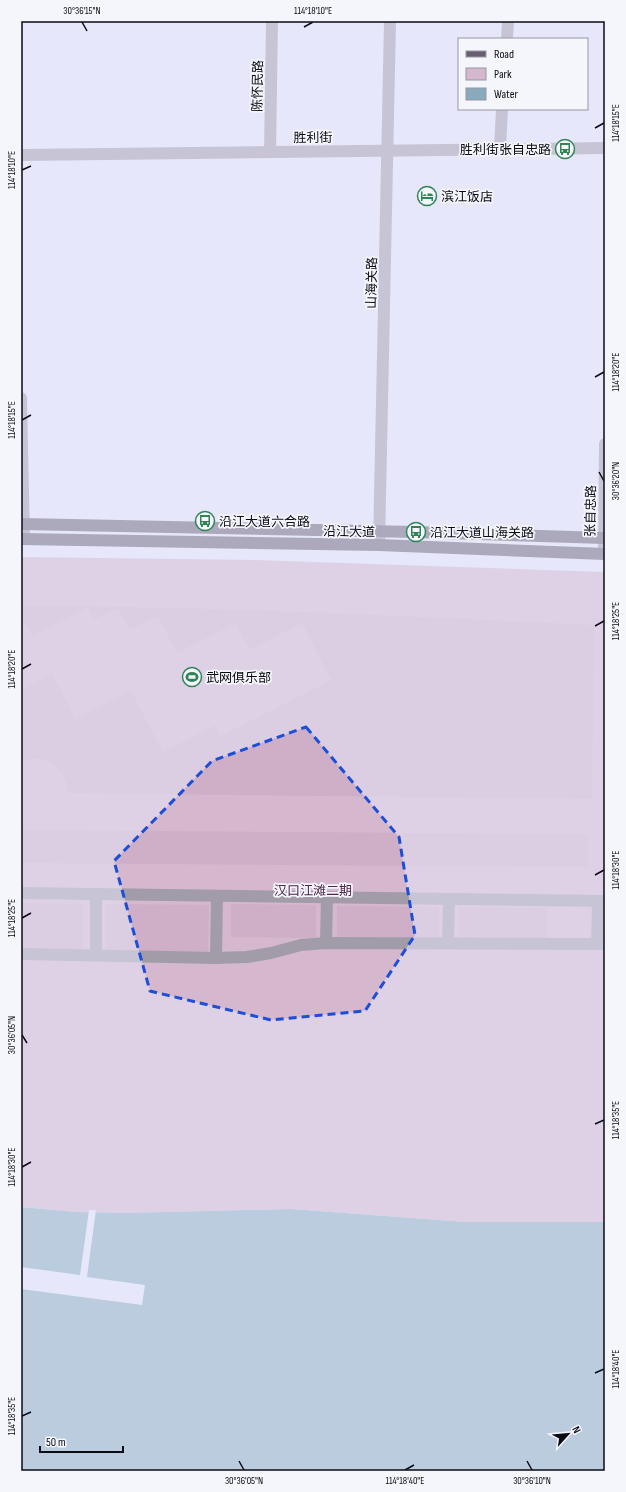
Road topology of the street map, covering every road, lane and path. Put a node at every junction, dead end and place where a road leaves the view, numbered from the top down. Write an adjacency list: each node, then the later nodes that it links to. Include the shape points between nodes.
1 (272, 21): 9 (street, 陈怀民路)
2 (390, 21): 8 (street, 山海关路)
3 (508, 21): 4 (street)
4 (507, 38)
5 (502, 110): 7 (street)
6 (605, 148): 7 (street, 胜利街)
7 (500, 149): 8 (street, 胜利街)
8 (388, 151): 9 (street, 胜利街); 14 (street, 山海关路)
9 (270, 152): 10 (street, 胜利街)
10 (21, 155)
11 (21, 398): 13 (street)
12 (605, 444): 15 (street, 张自忠路)
13 (22, 524): 14 (main road, 沿江大道); 16 (street)
14 (380, 532): 15 (main road, 沿江大道); 17 (street, 山海关路)
15 (604, 538): 18 (street, 张自忠路)
16 (23, 539): 17 (main road, 沿江大道)
17 (379, 545): 18 (main road, 沿江大道)
18 (604, 554)
19 (21, 893): 20 (street)
20 (96, 894): 21 (street); 29 (street)
21 (217, 896): 22 (street); 30 (street)
22 (327, 897): 23 (street); 25 (street)
23 (449, 899): 24 (street); 26 (street)
24 (602, 901): 27 (street)
25 (326, 943): 26 (street); 30 (street, via 308,944 253,956)
26 (448, 943): 27 (street)
27 (601, 944)
28 (21, 954): 29 (street)
29 (96, 955): 30 (street)
30 (216, 958)

